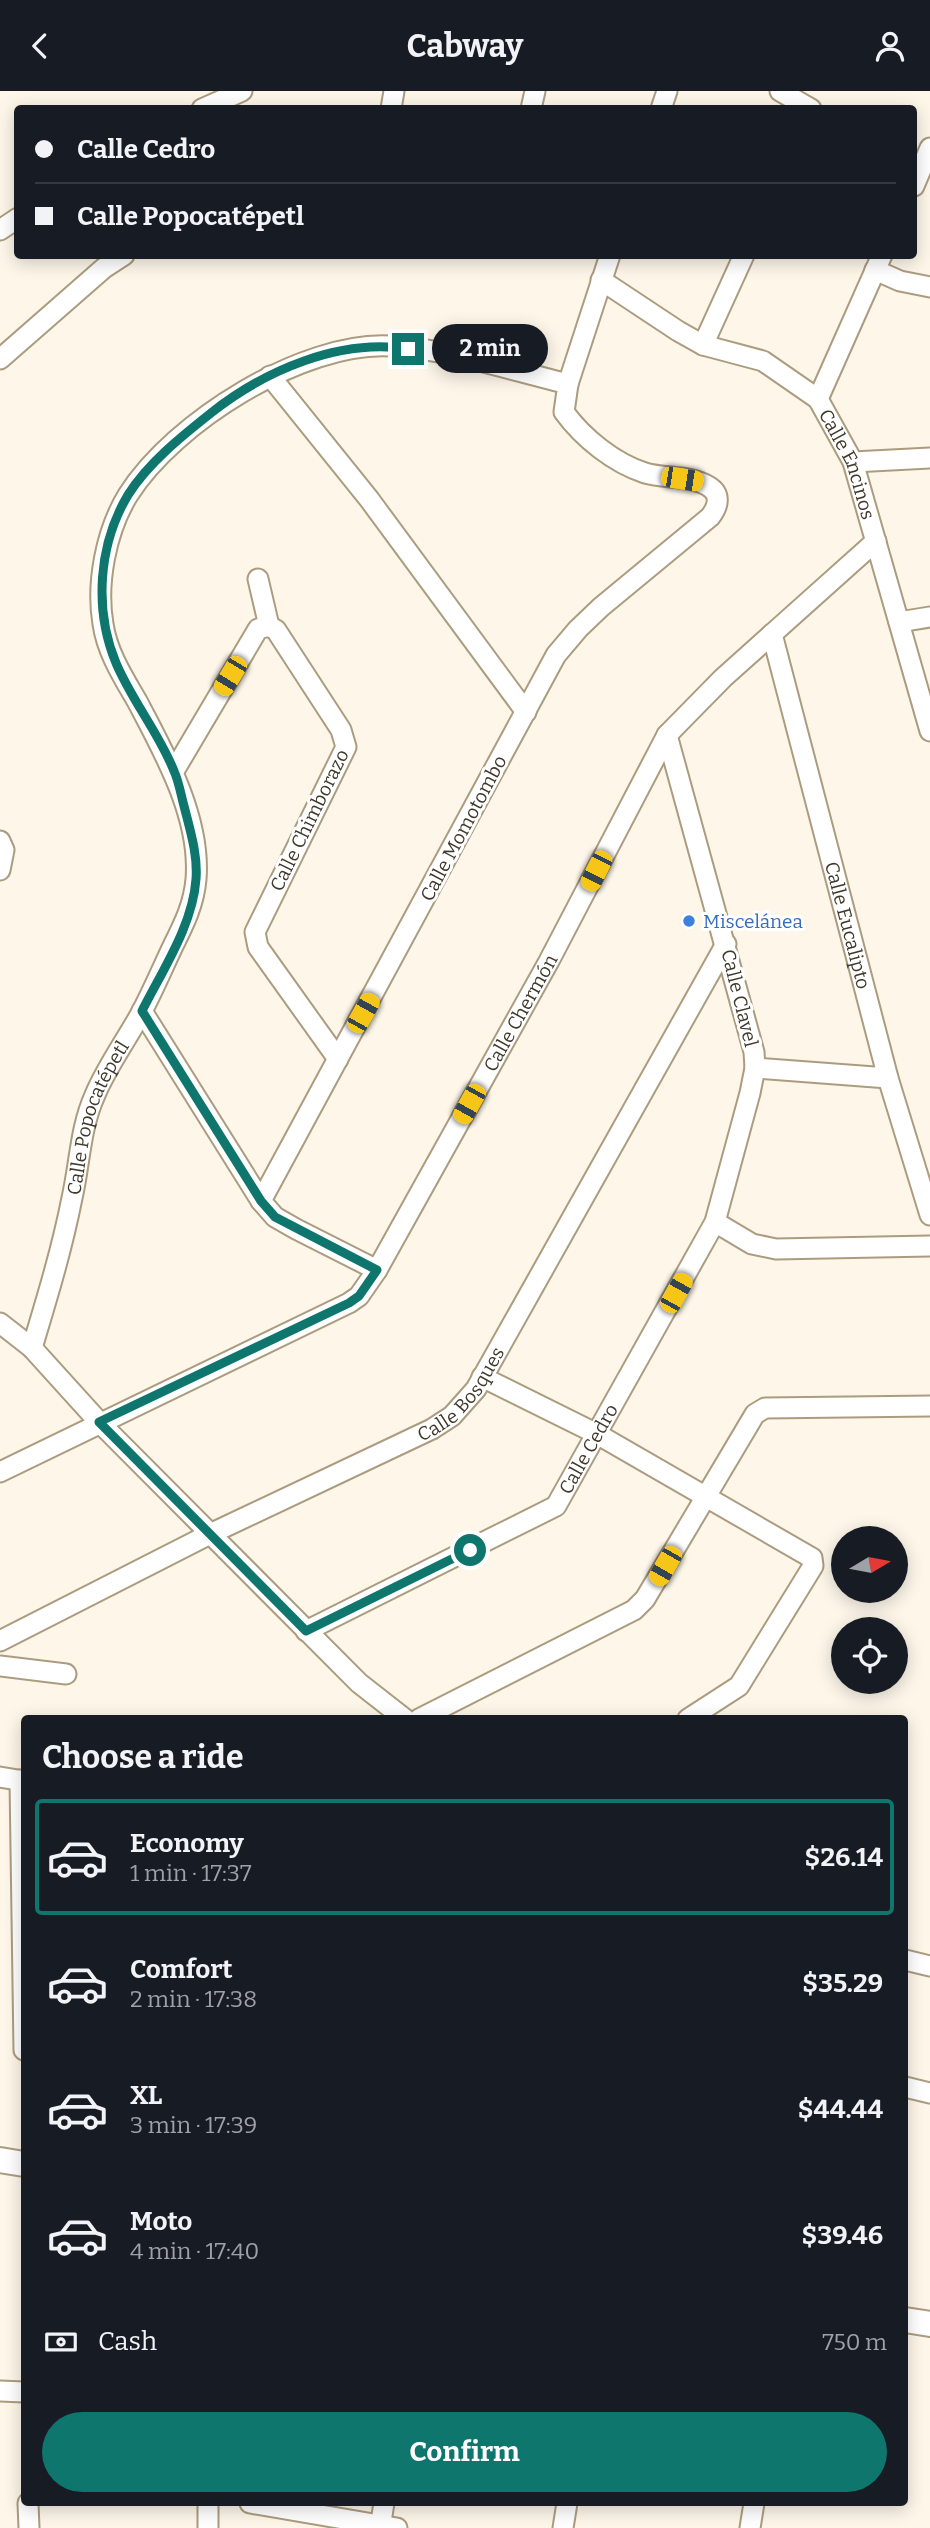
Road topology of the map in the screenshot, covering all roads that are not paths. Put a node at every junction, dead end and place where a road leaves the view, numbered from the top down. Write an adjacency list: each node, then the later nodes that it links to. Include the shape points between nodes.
1 (242, 91): 3 (street)
2 (780, 91): 4 (street)
3 (211, 105)
4 (804, 105)
5 (930, 148): 6 (street)
6 (917, 179)
7 (118, 259): 14 (street)
8 (609, 259): 11 (street)
9 (742, 259): 13 (street)
10 (879, 263): 12 (street, via 900,281); 17 (street)
11 (601, 280): 13 (street, Calle Encinos); 16 (street)
12 (930, 287)
13 (703, 345): 17 (street, Calle Encinos, via 764,361)
14 (0, 359)
15 (270, 376): 16 (street, Calle Popocatépetl, via 351,349 389,346); 26 (street, via 369,499); 29 (street, Calle Popocatépetl, via 224,403 155,463 129,493 106,553 103,627 117,665)
16 (568, 384): 26 (street, Calle Momotombo, via 564,412 610,456 645,473 711,487 718,507 578,629 556,655)
17 (818, 399): 19 (street, Calle Encinos)
18 (930, 458): 19 (street)
19 (853, 461): 20 (street, Calle Encinos)
20 (876, 541): 23 (street, Calle Encinos); 25 (street, Calle Chermón)
21 (258, 579): 24 (street)
22 (930, 617): 23 (street)
23 (899, 622): 27 (street, Calle Encinos)
24 (269, 626): 29 (street, via 258,629); 34 (street, Calle Chimborazo, via 276,629 347,740 255,932 258,947)
25 (772, 634): 28 (street, Calle Chermón); 36 (street, Calle Eucalipto)
26 (526, 712): 34 (street, Calle Momotombo)
27 (930, 731)
28 (667, 735): 32 (street, Calle Clavel); 41 (street, Calle Chermón, via 549,961)
29 (174, 771): 33 (street, Calle Popocatépetl, via 194,845 196,879 190,911)
30 (0, 841): 31 (street, via 4,850)
31 (0, 870)
32 (726, 944): 35 (street, Calle Clavel); 44 (street, Calle Bosques)
33 (142, 1011): 37 (street); 43 (street, Calle Popocatépetl, via 95,1094 82,1132 60,1257)
34 (338, 1059): 37 (street, Calle Momotombo)
35 (755, 1068): 36 (street); 39 (street, Calle Clavel)
36 (888, 1078): 38 (street, Calle Eucalipto)
37 (261, 1201): 41 (street, via 275,1217)
38 (930, 1215)
39 (715, 1222): 40 (street, via 752,1244 776,1249); 47 (street, Calle Cedro)
40 (930, 1245)
41 (377, 1270): 46 (street, Calle Chermón, via 349,1303)
42 (0, 1323): 43 (street)
43 (32, 1347): 46 (street)
44 (482, 1377): 47 (street); 50 (street, Calle Bosques, via 465,1403 432,1429)
45 (930, 1406): 49 (street, via 765,1408 755,1414)
46 (99, 1422): 48 (street, Calle Chermón); 50 (street)
47 (597, 1434): 49 (street); 51 (street, Calle Cedro, via 556,1506)
48 (0, 1472)
49 (706, 1496): 56 (street, via 634,1610); 57 (street, via 809,1555 813,1566 751,1671 730,1695)
50 (210, 1534): 51 (street); 52 (street, Calle Bosques)
51 (306, 1631): 55 (street)
52 (0, 1641)
53 (0, 1666): 54 (street)
54 (66, 1674)
55 (400, 1715)
56 (427, 1715)
57 (695, 1715)
58 (0, 1777): 59 (street)
59 (21, 1780)
60 (908, 1961): 61 (street)
61 (930, 1966)
62 (908, 2088): 63 (street)
63 (930, 2093)
64 (0, 2160): 65 (street)
65 (21, 2164)
66 (908, 2320): 67 (street)
67 (930, 2324)
68 (0, 2392): 69 (street)
69 (21, 2392)
70 (28, 2506): 77 (street)
71 (208, 2506): 78 (street)
72 (267, 2506): 76 (street)
73 (384, 2506): 76 (street)
74 (567, 2506): 79 (street)
75 (754, 2506): 80 (street)
76 (386, 2527)
77 (29, 2528)
78 (208, 2528)
79 (563, 2528)
80 (750, 2528)

